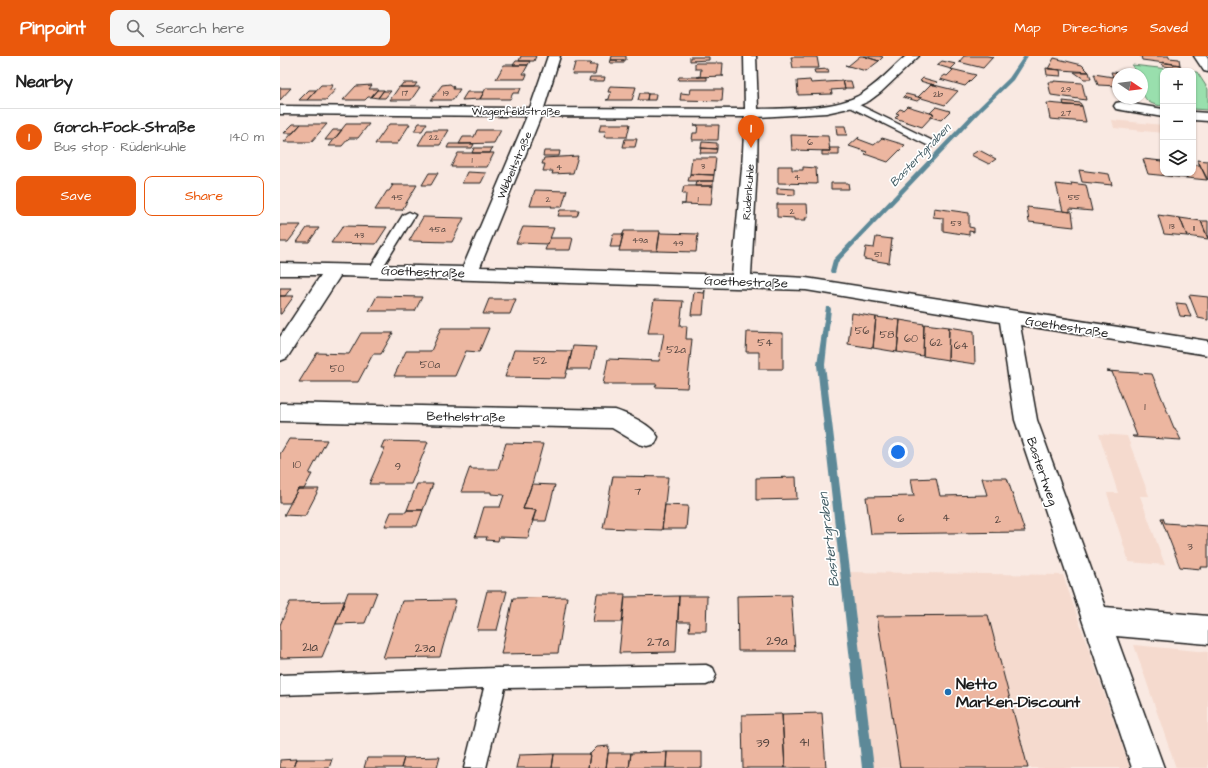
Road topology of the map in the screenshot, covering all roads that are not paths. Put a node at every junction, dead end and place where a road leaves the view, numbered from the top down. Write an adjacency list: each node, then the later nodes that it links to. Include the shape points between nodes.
1 (554, 56): 9 (street, Wibbeltstraße)
2 (750, 56): 11 (street, Rüdenkuhle)
3 (913, 56): 6 (street, Wagenfeldstraße, via 863,98)
4 (1200, 56): 5 (street)
5 (1208, 68)
6 (849, 103): 11 (street, Wagenfeldstraße, via 816,110); 14 (lane)
7 (1121, 106): 10 (street)
8 (280, 110): 9 (street, Wagenfeldstraße)
9 (536, 111): 11 (street, Wagenfeldstraße); 19 (street, Wibbeltstraße)
10 (1160, 112)
11 (752, 113): 20 (street, Rüdenkuhle)
12 (1196, 116): 13 (street)
13 (1208, 117)
14 (932, 144)
15 (409, 215): 18 (lane)
16 (280, 269): 17 (street, Goethestraße)
17 (334, 270): 18 (street, Goethestraße); 23 (street)
18 (375, 270): 19 (street, Goethestraße)
19 (469, 273): 20 (street, Goethestraße)
20 (741, 280): 21 (street, Goethestraße, via 806,284)
21 (1009, 317): 22 (street, Goethestraße); 26 (street, Bastertweg, via 1026,420)
22 (1208, 348)
23 (280, 352)
24 (280, 412): 25 (street, Bethelstraße, via 615,420)
25 (647, 437)
26 (1096, 620): 27 (street); 32 (street, Bastertweg)
27 (1208, 630)
28 (706, 675): 29 (lane)
29 (497, 678): 30 (lane); 31 (lane)
30 (280, 685)
31 (475, 768)
32 (1148, 768)

